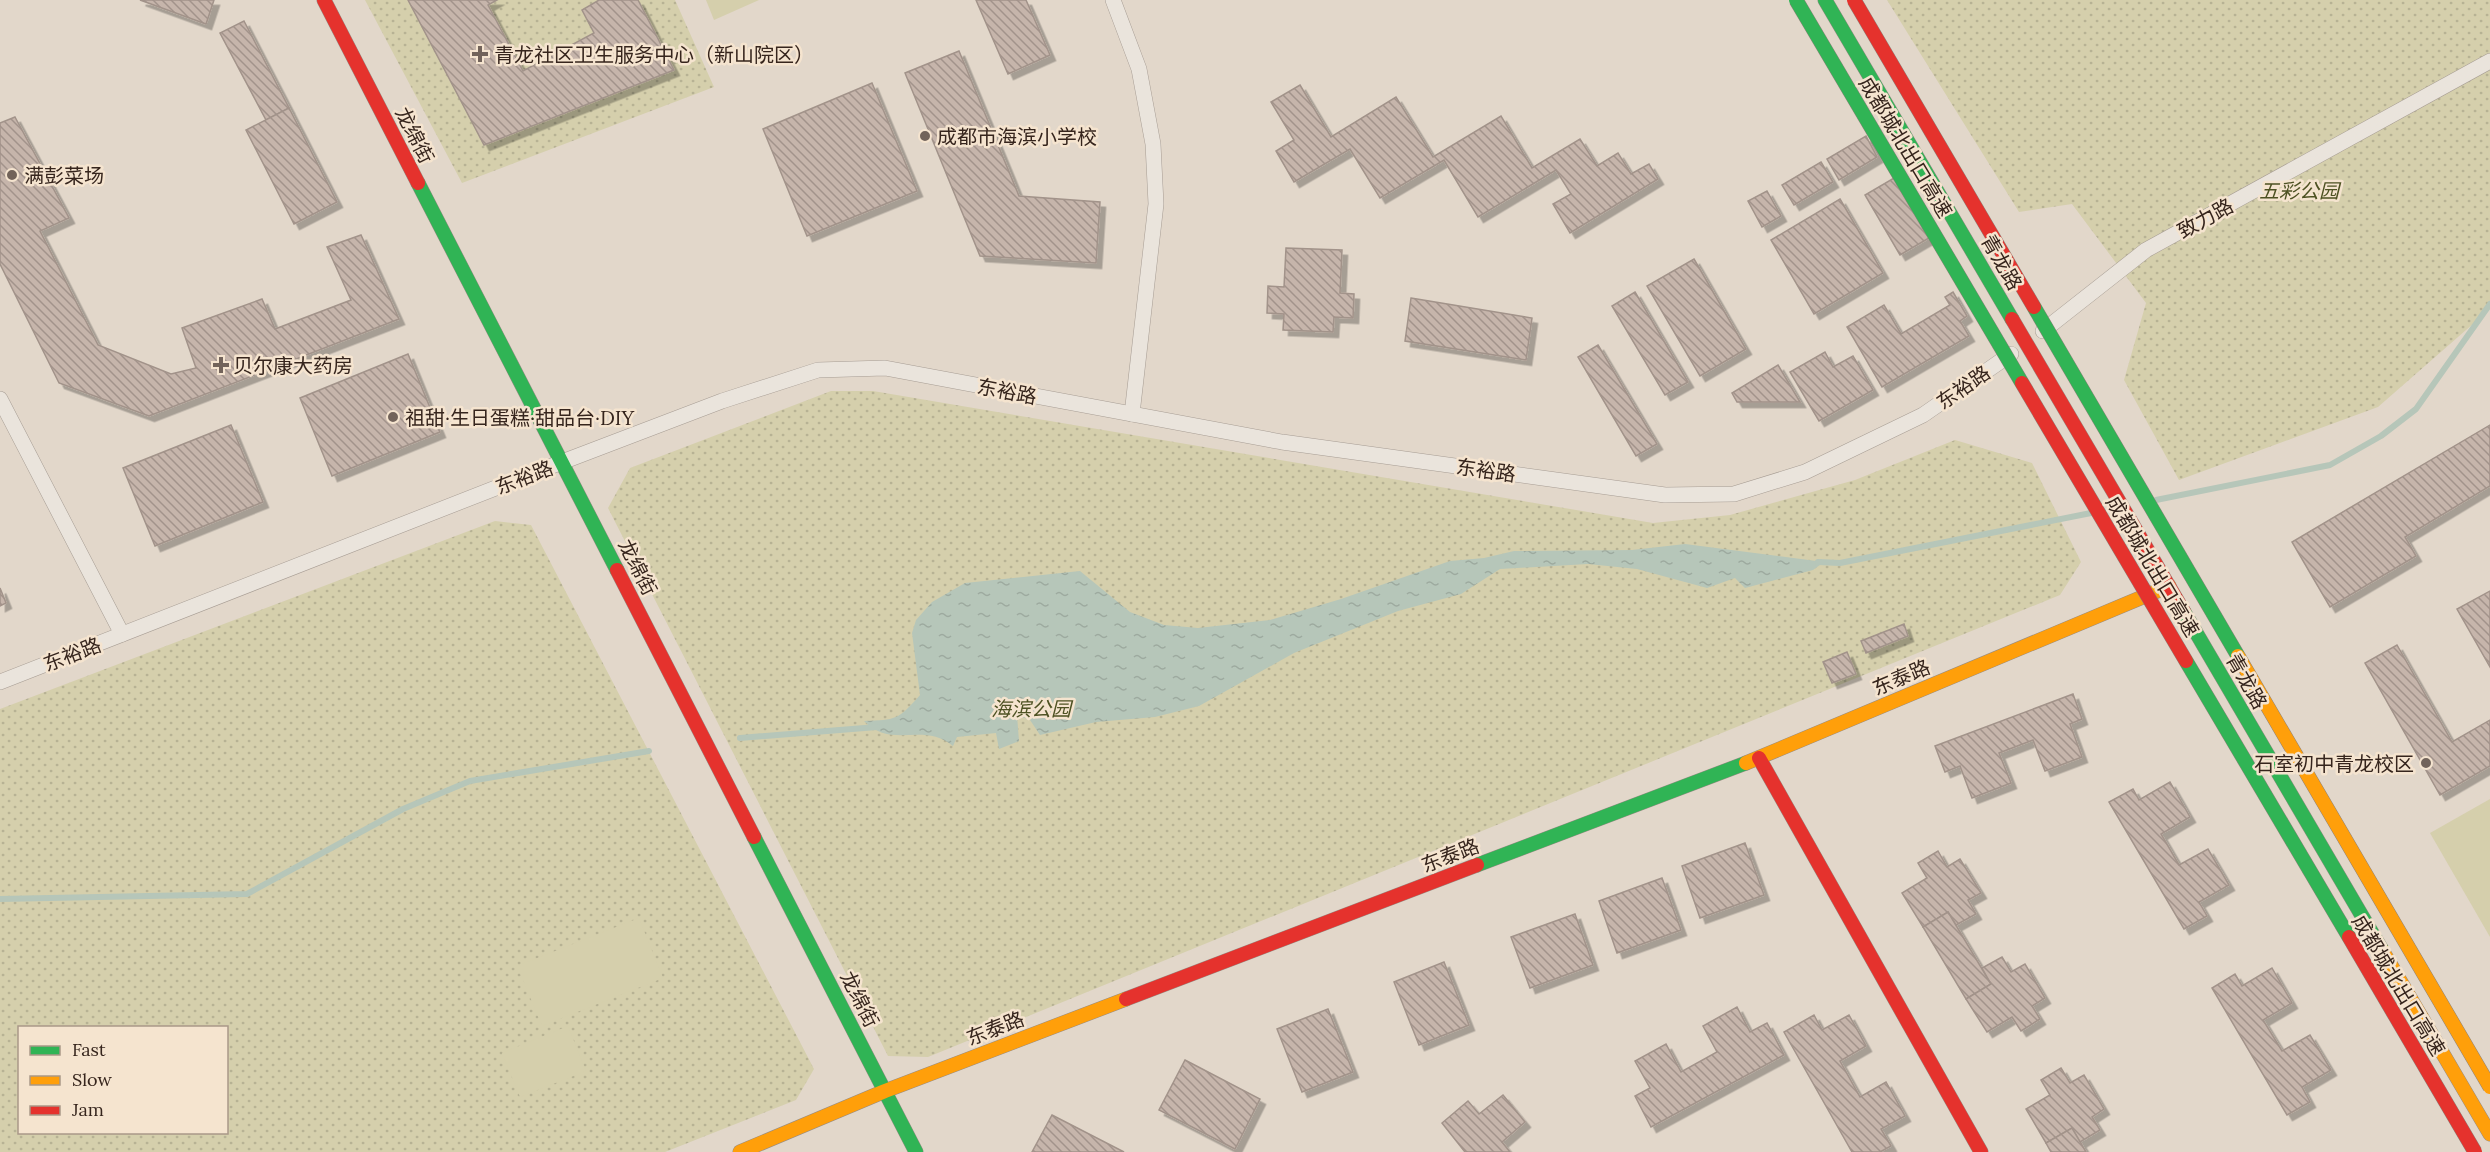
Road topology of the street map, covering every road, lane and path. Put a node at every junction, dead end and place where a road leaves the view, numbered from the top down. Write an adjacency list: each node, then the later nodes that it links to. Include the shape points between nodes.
1 (324, 0): 10 (main road, 龙绵街)
2 (1113, 0): 9 (street, via 1139,69 1154,154 1156,204)
3 (1796, 0): 21 (main road, 成都城北出口高速, bridge)
4 (1825, 0): 7 (main road, 青龙路)
5 (1854, 0): 15 (main road, 成都城北出口高速, bridge)
6 (2490, 61): 7 (street, 致力路, via 2146,250)
7 (2027, 343): 9 (street, 东裕路, via 1923,415 1804,472 1734,494 1665,495 1281,442); 11 (main road, 青龙路)
8 (0, 399): 12 (street)
9 (1131, 414): 10 (street, 东裕路, via 885,368 818,370 722,401)
10 (562, 462): 12 (street, 东裕路); 16 (main road, 龙绵街)
11 (2169, 586): 14 (main road, 东泰路); 17 (main road, 青龙路)
12 (122, 634): 13 (street, 东裕路)
13 (0, 682)
14 (1759, 758): 16 (main road, 东泰路); 20 (main road)
15 (2490, 1088)
16 (885, 1091): 18 (main road, 东泰路); 19 (main road, 龙绵街)
17 (2490, 1134)
18 (740, 1152)
19 (916, 1152)
20 (1981, 1152)
21 (2475, 1152)

